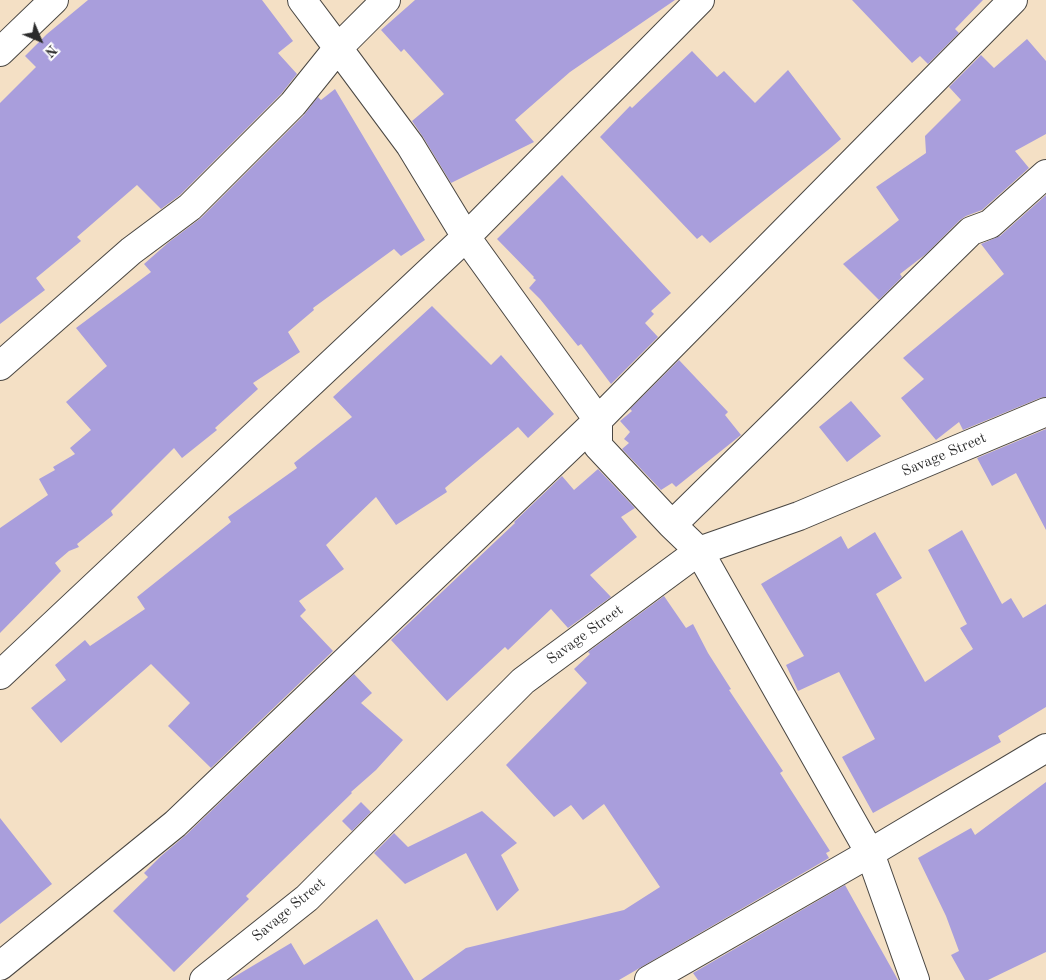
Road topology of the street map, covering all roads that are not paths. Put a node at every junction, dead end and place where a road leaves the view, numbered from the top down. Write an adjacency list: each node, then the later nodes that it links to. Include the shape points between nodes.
1 (54, 0): 7 (street)
2 (302, 0): 6 (street)
3 (386, 0): 6 (street)
4 (700, 0): 9 (street)
5 (1013, 0): 12 (street)
6 (338, 48): 9 (street, via 410,145); 10 (street, via 293,104 190,207 131,251)
7 (0, 52)
8 (1046, 174): 13 (street, via 990,224 971,231)
9 (466, 237): 12 (street); 15 (street)
10 (0, 366)
11 (1046, 412): 14 (street, Savage Street, via 799,516)
12 (598, 420): 13 (street, via 598,446); 18 (street, via 175,824)
13 (672, 525): 14 (street)
14 (699, 552): 17 (street); 19 (street, Savage Street, via 523,681 307,898)
15 (0, 675)
16 (1046, 748): 17 (street)
17 (870, 853): 20 (street); 21 (street)
18 (0, 966)
19 (204, 980)
20 (648, 980)
21 (915, 980)

